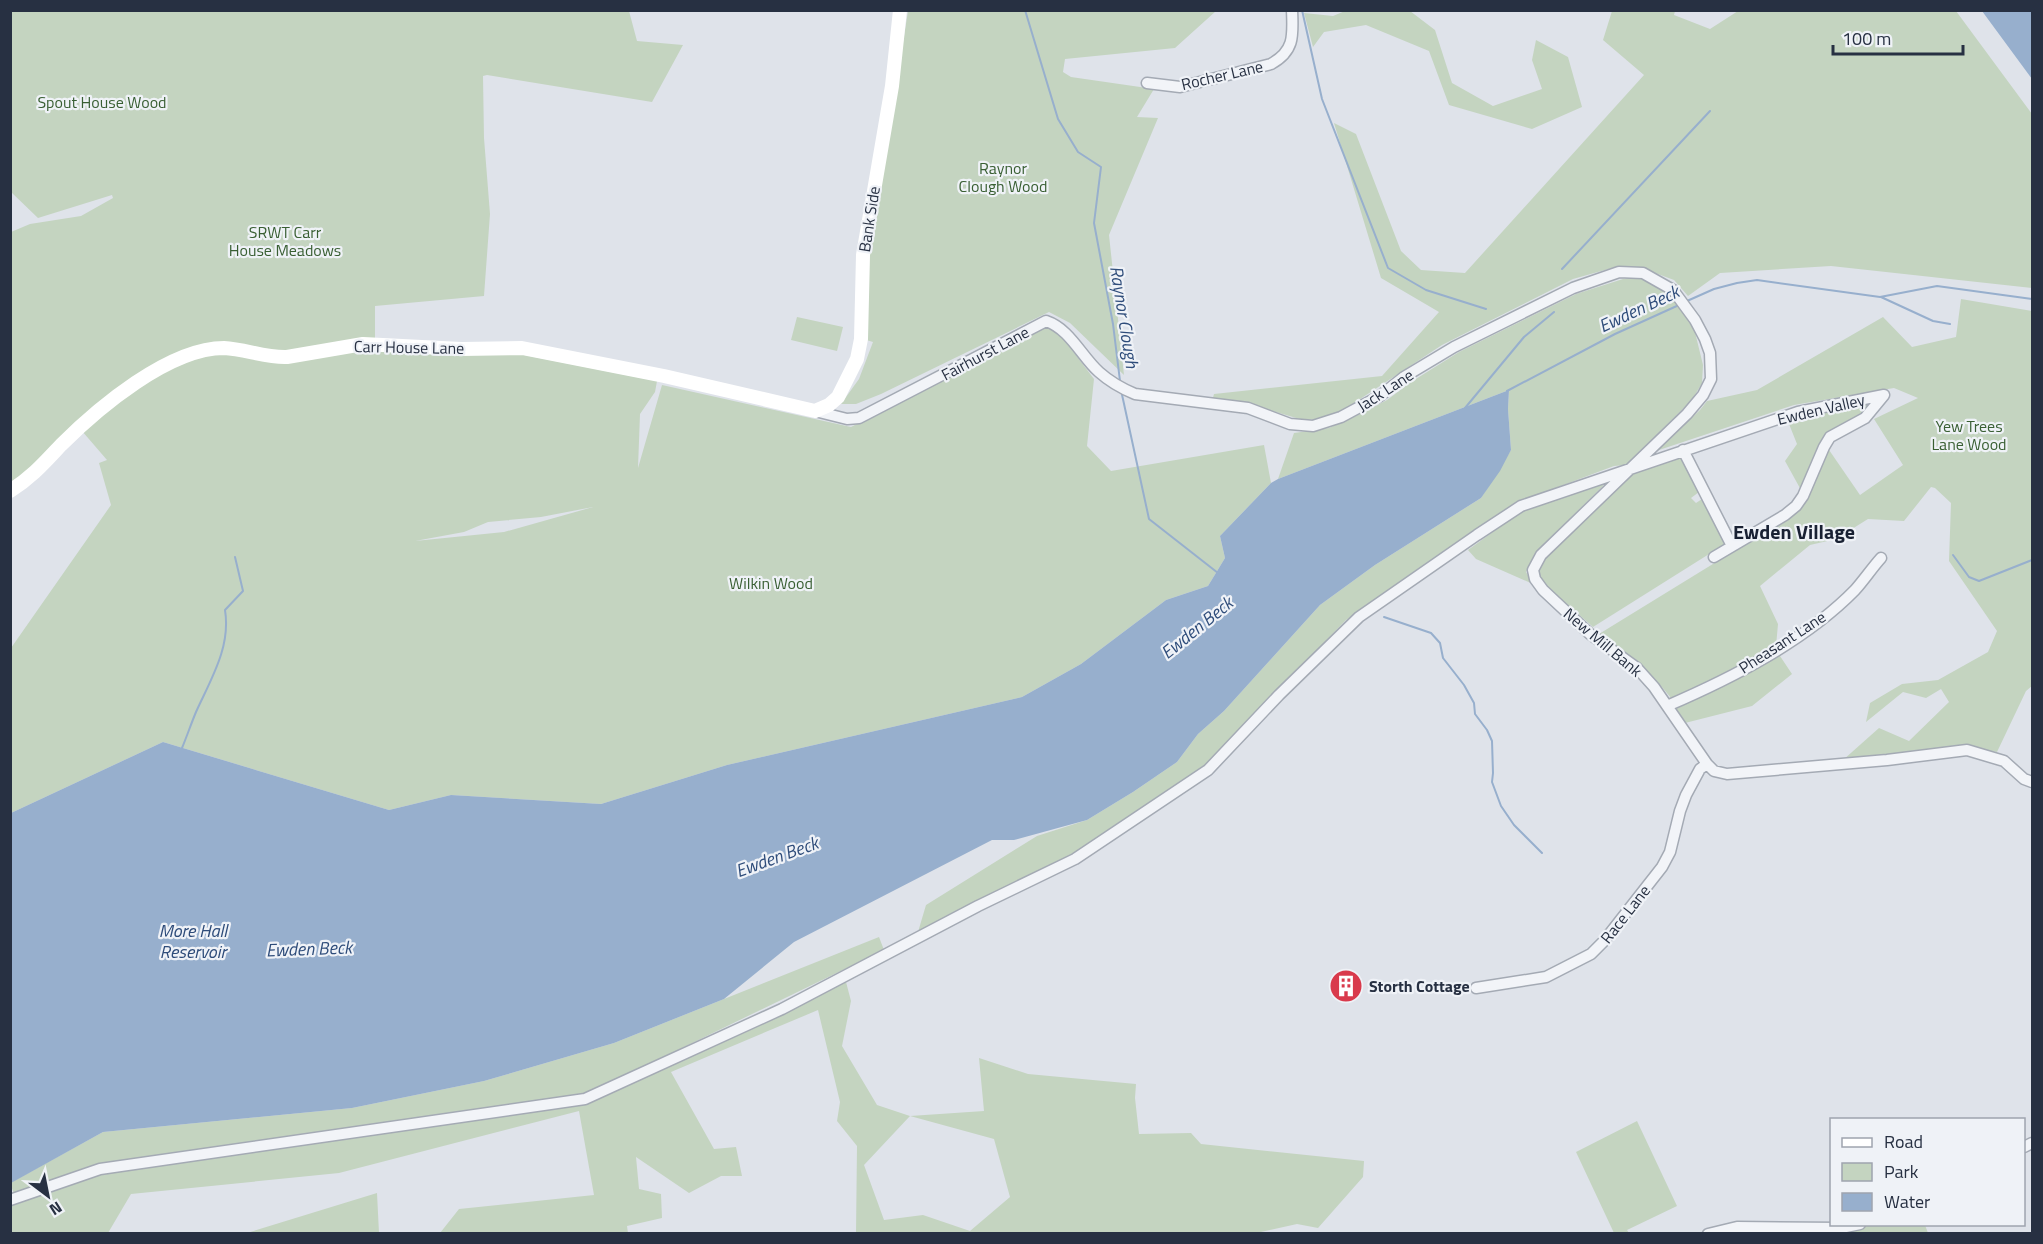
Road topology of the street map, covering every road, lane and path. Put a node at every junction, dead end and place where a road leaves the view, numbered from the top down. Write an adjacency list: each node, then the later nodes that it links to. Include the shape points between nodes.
1 (900, 10): 6 (street, Bank Side, via 892,86 863,255 857,359 838,397)
2 (1292, 10): 3 (street, Rocher Lane, via 1293,35 1281,59 1180,87)
3 (1147, 83)
4 (1673, 290): 5 (street, Jack Lane, via 1642,273 1619,272 1573,288 1454,347 1341,417 1313,426 1290,424 1248,408); 8 (street, New Mill Bank, via 1695,320 1710,353 1711,372 1707,388 1691,410)
5 (1136, 394): 6 (street, Fairhurst Lane, via 1099,373 1058,325 1046,321 859,418)
6 (815, 411): 9 (street, Carr House Lane, via 522,348 461,350 363,344 277,358 223,348 176,360 120,394)
7 (1683, 450): 8 (street, Ewden Valley); 10 (street); 10 (street, Ewden Valley, via 1798,412 1884,395 1865,418 1830,437 1796,506)
8 (1630, 468): 13 (street, New Mill Bank, via 1541,555 1533,570 1543,590 1590,634 1637,668); 17 (street, Ewden Valley, via 1521,506 1359,618 1208,770 1076,859 782,1009 585,1100 100,1169)
9 (10, 491)
10 (1732, 546): 11 (street, Ewden Valley)
11 (1714, 557)
12 (1881, 558): 13 (street, Pheasant Lane, via 1855,590 1785,645)
13 (1667, 706): 14 (street, New Mill Bank)
14 (1707, 764): 15 (street, via 1714,771 1727,774 1967,750 2004,761); 16 (street, Race Lane, via 1686,795 1662,867 1591,954 1546,977)
15 (2032, 782)
16 (1476, 988)
17 (10, 1200)
18 (1850, 1226): 19 (street, via 1737,1227)
19 (1708, 1233)

